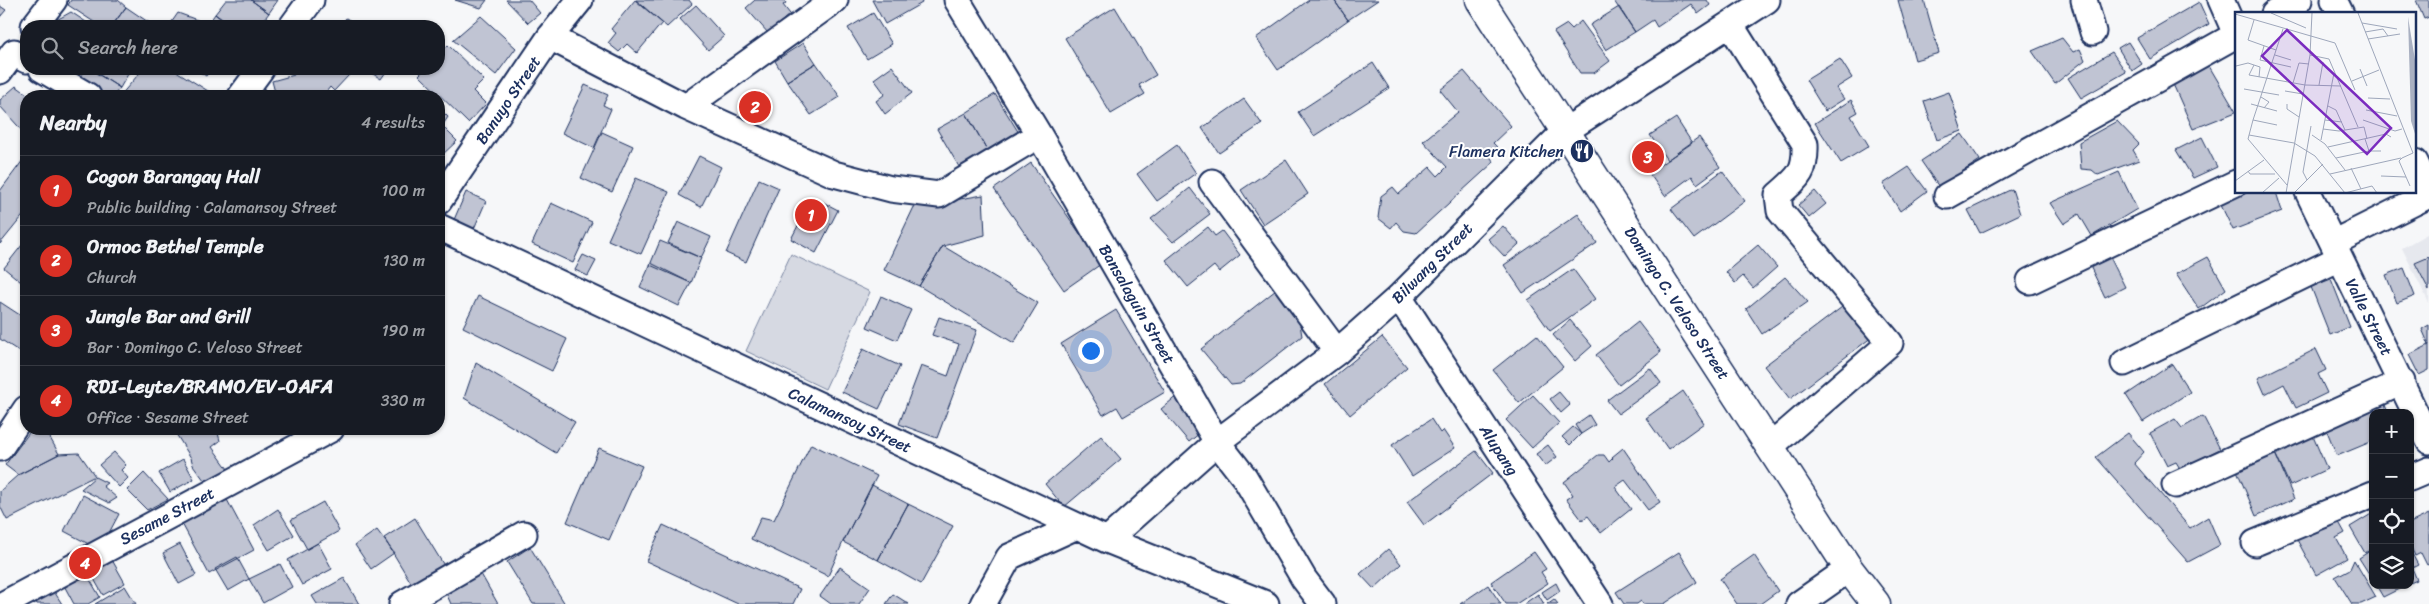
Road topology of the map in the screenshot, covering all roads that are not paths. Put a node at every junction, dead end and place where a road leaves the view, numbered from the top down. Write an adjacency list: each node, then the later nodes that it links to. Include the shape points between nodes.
1 (54, 0): 14 (street)
2 (311, 0): 15 (street)
3 (580, 0): 20 (street, Banuyo Street)
4 (835, 0): 25 (street)
5 (957, 0): 27 (street, Bansalaguin Street)
6 (1766, 0): 16 (street, Bilwang Street)
7 (2084, 0): 17 (street)
8 (2221, 0): 18 (street)
9 (2299, 0): 12 (street)
10 (2334, 0): 13 (street)
11 (1487, 3): 26 (main road, Domingo C. Veloso Street)
12 (2278, 12)
13 (2340, 12)
14 (39, 20)
15 (296, 20)
16 (1730, 24): 26 (street, Bilwang Street); 47 (street, via 1805,144 1806,162 1795,180 1778,195 1780,211 1890,343)
17 (2093, 32)
18 (2235, 32)
19 (2235, 35): 35 (street)
20 (550, 37): 25 (street); 32 (street, Banuyo Street)
21 (52, 75): 23 (street)
22 (257, 75): 24 (street)
23 (78, 90)
24 (245, 90)
25 (686, 107): 27 (street, via 834,174 891,189 939,194)
26 (1565, 131): 39 (street, Bilwang Street); 47 (main road, Domingo C. Veloso Street)
27 (1039, 135): 46 (street, Bansalaguin Street)
28 (2416, 164): 31 (street)
29 (1212, 182): 40 (street)
30 (2235, 183): 38 (street)
31 (2429, 192)
32 (445, 193)
33 (2309, 194): 37 (street, Valle Street)
34 (2429, 195): 37 (street)
35 (1947, 196)
36 (445, 230): 53 (street, Calamansoy Street)
37 (2336, 250): 41 (street); 42 (street, Valle Street)
38 (2030, 281)
39 (1399, 297): 40 (street, Bilwang Street); 63 (street, Alupang)
40 (1338, 352): 46 (street, Bilwang Street)
41 (2124, 363)
42 (2402, 382): 45 (street, Valle Street); 51 (street)
43 (20, 418): 48 (street)
44 (320, 435): 58 (street, Sesame Street)
45 (2429, 441)
46 (1217, 442): 55 (street, Bilwang Street); 62 (street, Bansalaguin Street, via 1245,478 1304,579)
47 (1770, 446): 57 (main road, Domingo C. Veloso Street)
48 (0, 448)
49 (2429, 470): 50 (street)
50 (2414, 476)
51 (2176, 485)
52 (2369, 496): 56 (street)
53 (1076, 526): 55 (street, Calamansoy Street); 60 (street, via 1009,557)
54 (524, 534): 59 (street)
55 (1107, 540): 61 (street, Calamansoy Street)
56 (2254, 543)
57 (1849, 569): 64 (street); 65 (main road, Domingo C. Veloso Street)
58 (4, 604)
59 (402, 604)
60 (983, 604)
61 (1266, 604)
62 (1323, 604)
63 (1600, 604)
64 (1799, 604)
65 (1876, 604)

